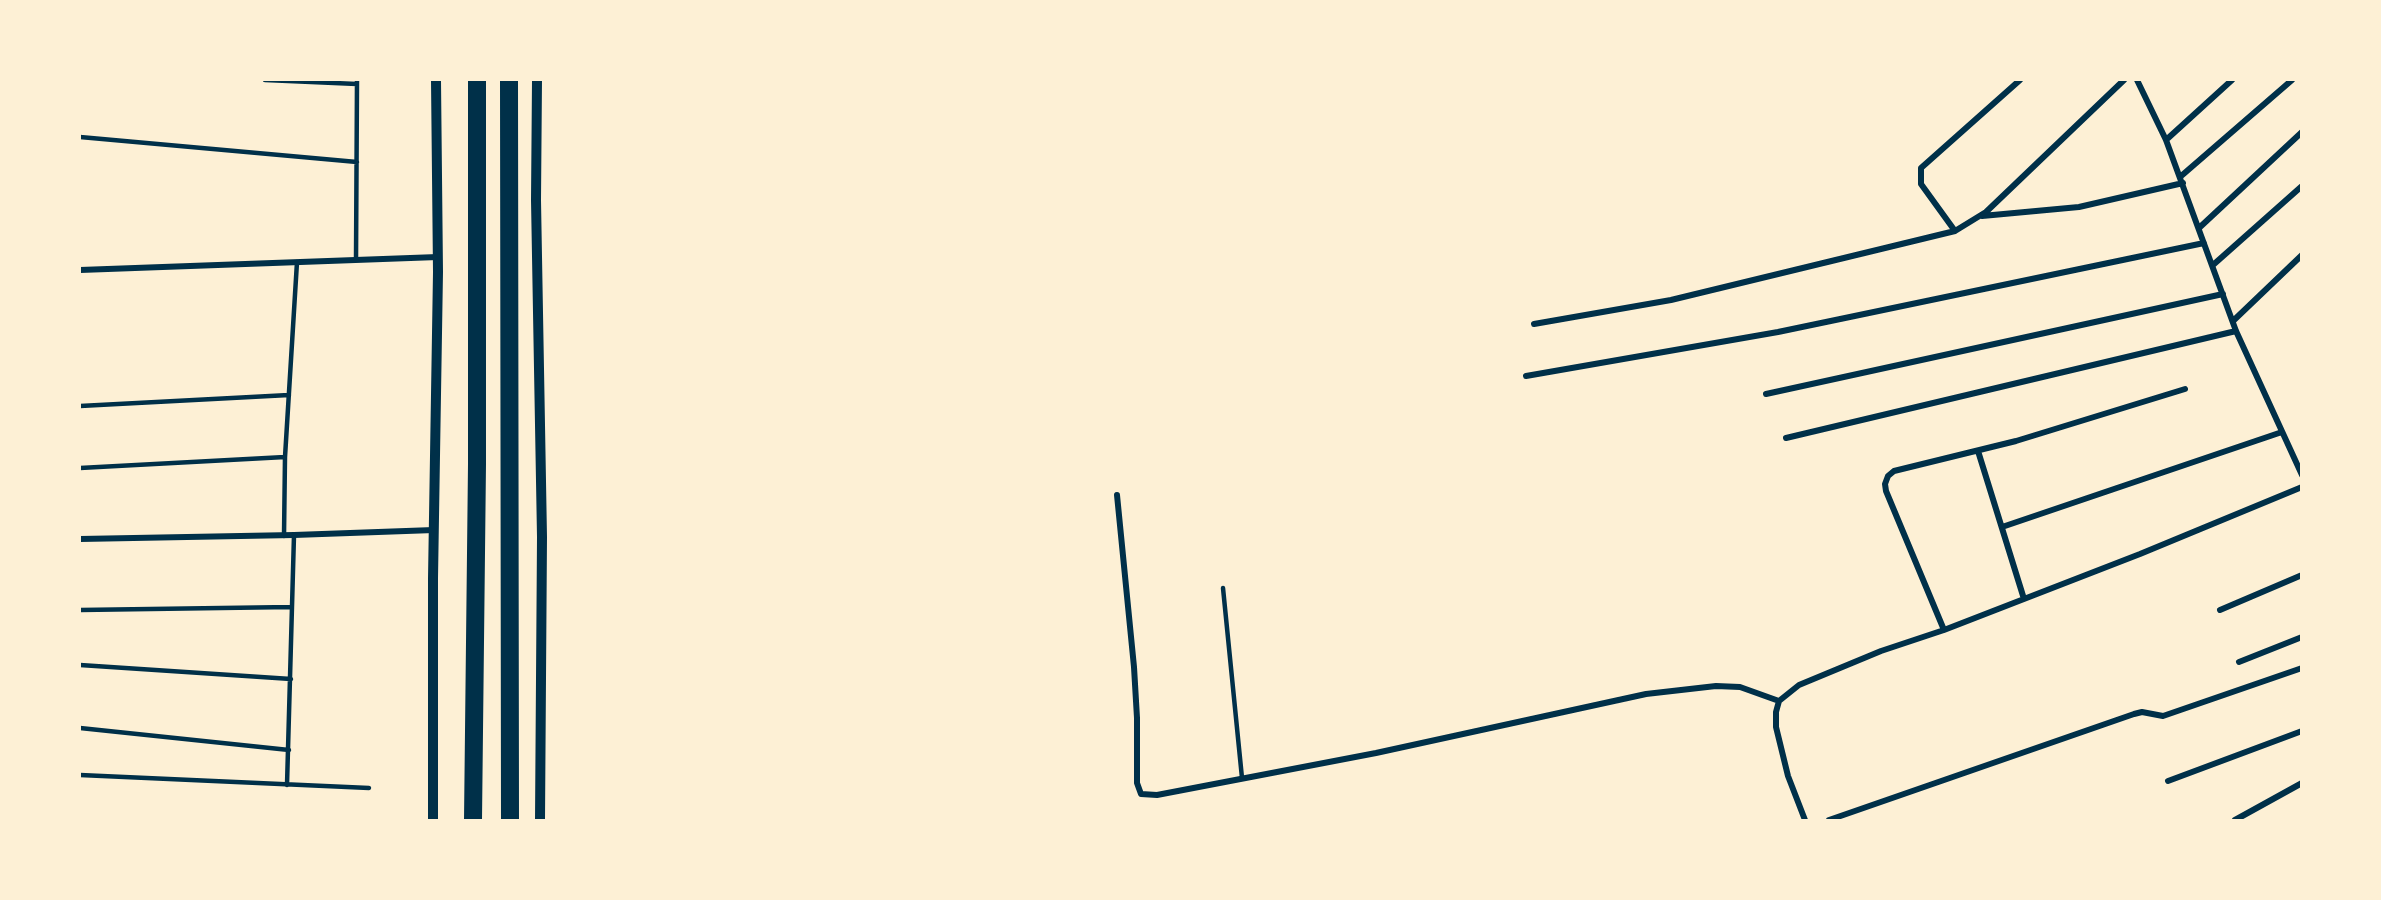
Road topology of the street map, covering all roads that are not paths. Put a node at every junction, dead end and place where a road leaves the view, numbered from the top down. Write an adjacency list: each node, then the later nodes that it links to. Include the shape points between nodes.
1 (265, 80): 11 (lane)
2 (436, 80): 23 (street)
3 (477, 80): 73 (highway)
4 (509, 80): 74 (highway)
5 (537, 80): 75 (street, via 542,537)
6 (2020, 80): 20 (street, via 1921,168 1921,184)
7 (2124, 80): 18 (street)
8 (2137, 80): 14 (street)
9 (2232, 80): 14 (street)
10 (2292, 80): 16 (street)
11 (357, 82): 15 (lane)
12 (2301, 132): 19 (street)
13 (80, 137): 15 (lane)
14 (2166, 140): 16 (street)
15 (357, 162): 24 (lane)
16 (2181, 180): 18 (street, via 2079,207); 19 (street)
17 (2301, 186): 26 (street)
18 (1980, 216): 20 (street)
19 (2199, 228): 21 (street)
20 (1955, 231): 30 (street, via 1671,300)
21 (2204, 243): 26 (street); 32 (street, via 1778,332)
22 (2301, 255): 29 (street)
23 (438, 257): 24 (street); 46 (street)
24 (356, 260): 25 (street)
25 (297, 262): 27 (street); 35 (lane)
26 (2212, 265): 28 (street)
27 (80, 270)
28 (2223, 294): 29 (street); 34 (street)
29 (2233, 321): 31 (street)
30 (1534, 324)
31 (2236, 331): 37 (street); 38 (street)
32 (1526, 376)
33 (2185, 389): 39 (street)
34 (1766, 394)
35 (289, 395): 36 (lane); 40 (lane)
36 (80, 406)
37 (2282, 432): 42 (street); 45 (street)
38 (1786, 438)
39 (1978, 451): 45 (street); 56 (street, via 1894,471 1885,484)
40 (285, 457): 41 (lane); 47 (lane)
41 (80, 468)
42 (2301, 475)
43 (2301, 487): 52 (street)
44 (1117, 495): 67 (street, via 1135,677 1138,790 1156,795)
45 (2002, 527): 52 (street)
46 (434, 530): 48 (street); 72 (street)
47 (284, 536): 48 (street); 49 (street)
48 (294, 536): 53 (lane)
49 (80, 539)
50 (2301, 574): 55 (street)
51 (1223, 588): 67 (lane)
52 (2024, 599): 56 (street)
53 (292, 607): 54 (lane); 61 (lane)
54 (80, 610)
55 (2220, 610)
56 (1944, 630): 62 (street, via 1814,678)
57 (2301, 636): 58 (street)
58 (2240, 662)
59 (80, 665): 61 (lane)
60 (2301, 668): 77 (street, via 2163,716 2134,714)
61 (291, 679): 65 (lane)
62 (1779, 701): 67 (street, via 1740,687 1646,694); 76 (street, via 1776,727 1788,776)
63 (80, 728): 65 (lane)
64 (2301, 731): 68 (street)
65 (289, 750): 70 (lane)
66 (80, 775): 70 (lane)
67 (1242, 778)
68 (2168, 781)
69 (2301, 783): 78 (street)
70 (287, 785): 71 (lane)
71 (369, 788)
72 (433, 820)
73 (473, 820)
74 (510, 820)
75 (540, 820)
76 (1805, 820)
77 (1829, 820)
78 (2235, 820)

